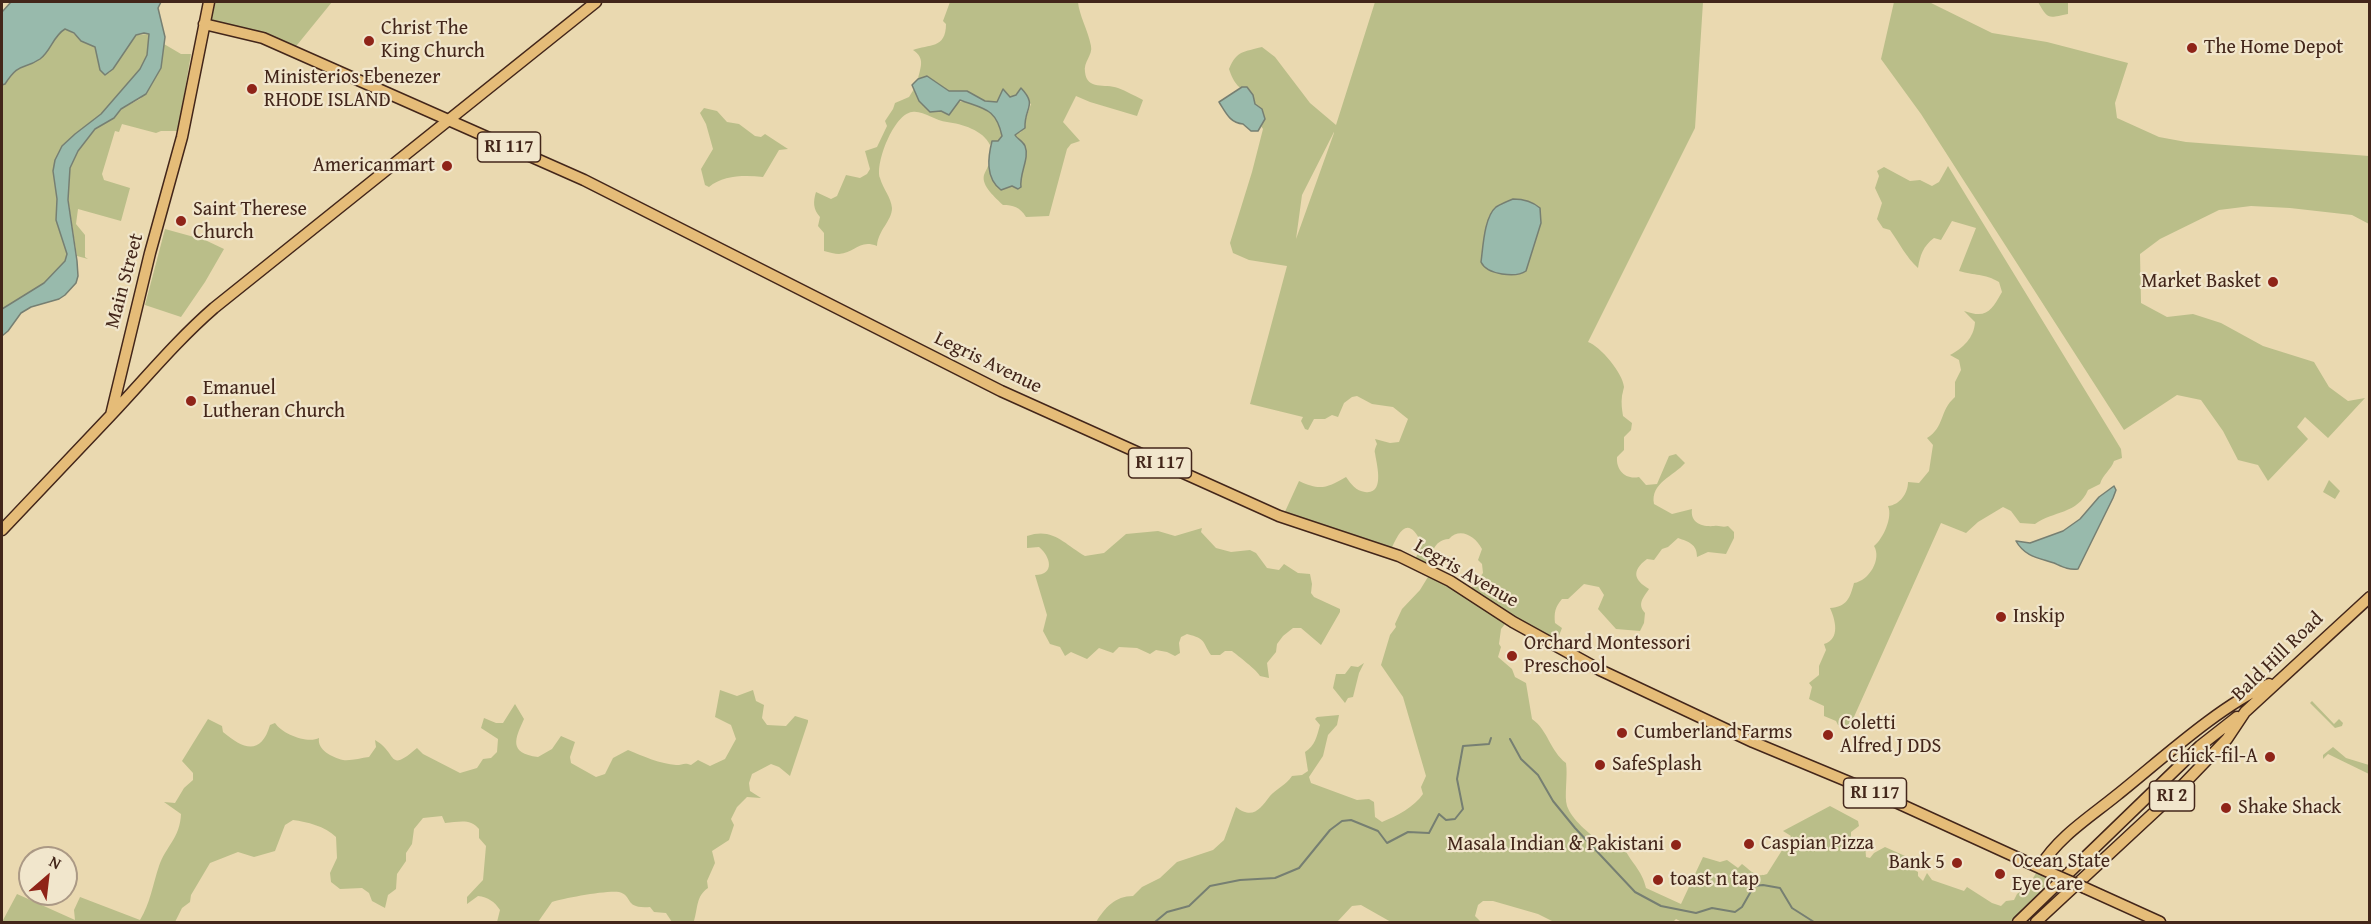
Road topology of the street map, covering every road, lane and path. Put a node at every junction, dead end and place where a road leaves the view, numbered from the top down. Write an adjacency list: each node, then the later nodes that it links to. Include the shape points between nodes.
1 (209, 2): 3 (main road, Main Street)
2 (596, 2): 4 (main road)
3 (204, 24): 4 (main road, Legris Avenue / RI 117, via 263,38); 5 (main road, Main Street, via 182,137)
4 (449, 121): 5 (main road, via 196,323); 10 (main road, Legris Avenue / RI 117, via 611,193 1001,391 1279,516 1398,556 1450,581 1571,656 1753,742)
5 (111, 415): 6 (main road, Main Street)
6 (2, 530)
7 (2370, 597): 8 (main road, Bald Hill Road / RI 2)
8 (2278, 680): 9 (main road, Bald Hill Road / RI 2); 10 (main road, via 2248,694 2167,755 2059,843)
9 (2245, 712): 11 (main road, RI 2, via 2200,746); 12 (main road, Bald Hill Road / RI 2, via 2227,739 2175,793)
10 (2040, 867): 13 (main road, RI 117, bridge)
11 (2018, 922)
12 (2038, 922)
13 (2160, 922)

